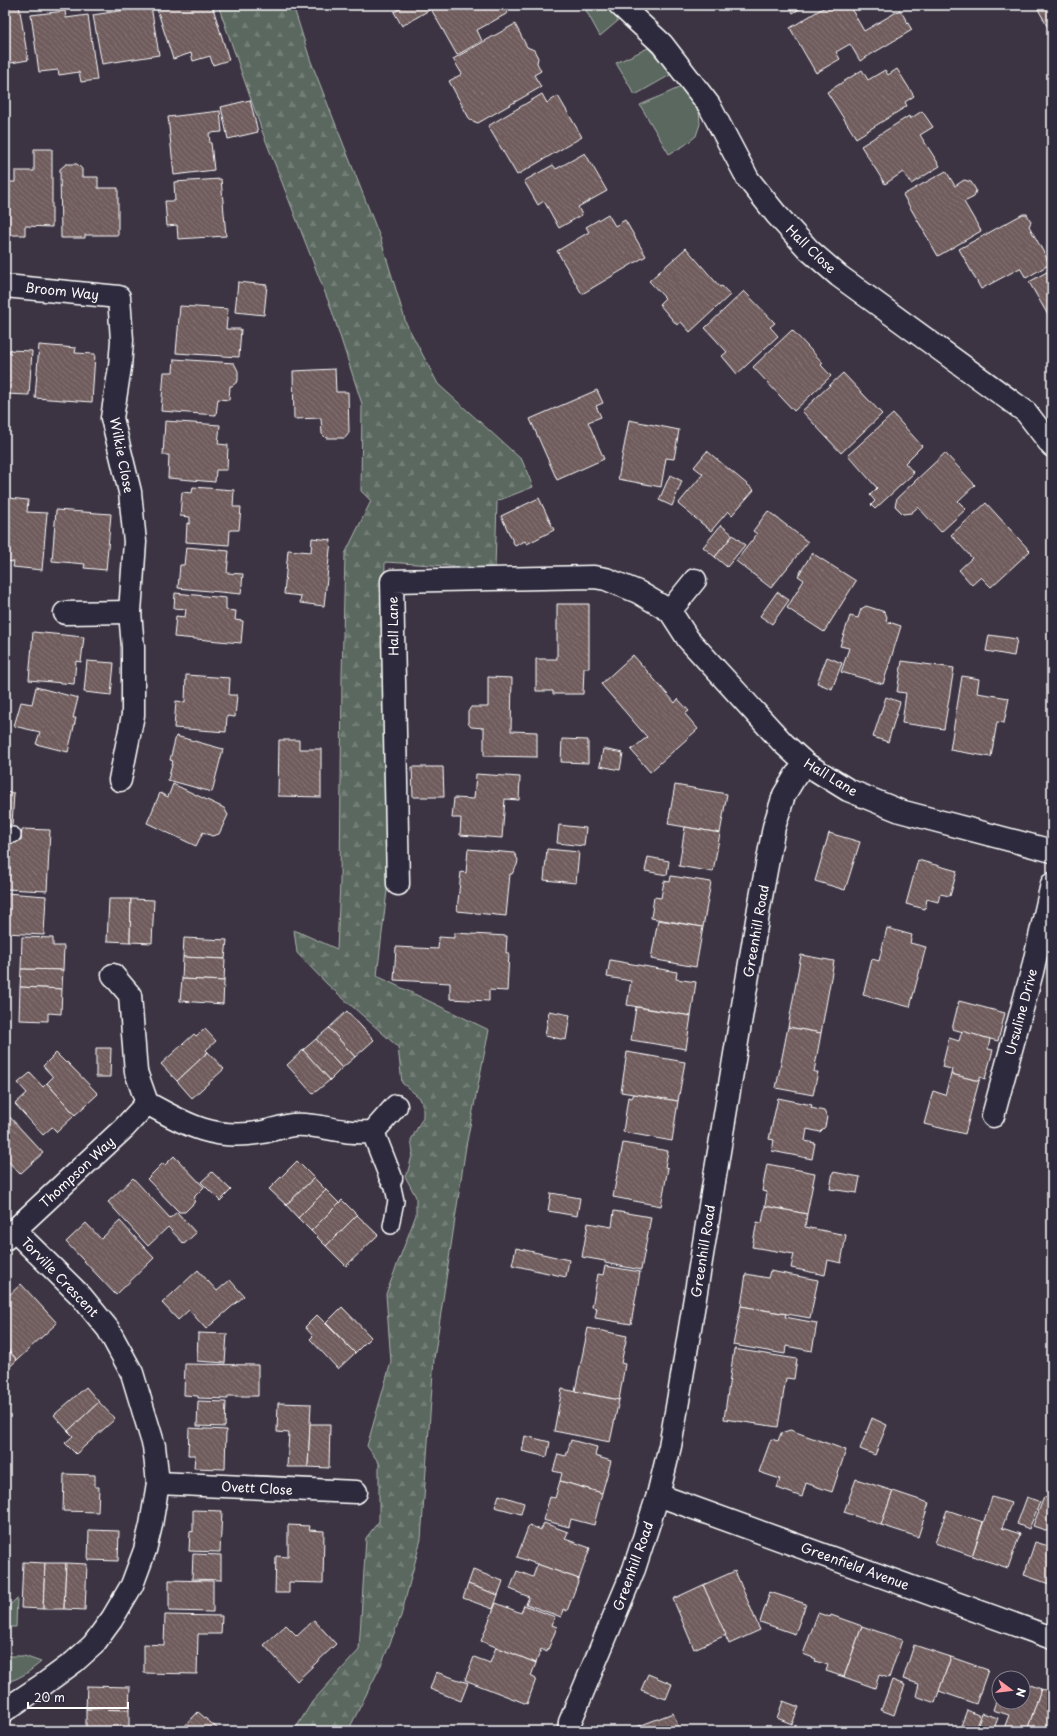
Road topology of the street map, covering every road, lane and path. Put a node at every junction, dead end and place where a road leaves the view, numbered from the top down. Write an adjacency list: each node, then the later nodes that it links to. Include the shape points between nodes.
1 (620, 5): 4 (street, Hall Close, via 662,44 709,105 748,179 809,250 840,276 1026,412)
2 (5, 286): 3 (street, Broom Way)
3 (119, 297): 7 (street, Wilkie Close, via 122,340 112,418 130,492 135,542)
4 (1052, 446)
5 (695, 580): 6 (street)
6 (670, 611): 9 (street, Hall Lane, via 688,639 783,743); 12 (street, Hall Lane, via 638,592 594,577 392,581)
7 (130, 612): 8 (street); 10 (street, Wilkie Close, via 133,715)
8 (65, 613)
9 (806, 764): 11 (street, Hall Lane, via 848,790 900,811); 24 (street, Greenhill Road, via 784,795 774,826 677,1407)
10 (120, 780)
11 (1052, 851)
12 (398, 884)
13 (1052, 884): 17 (street, Ursuline Drive, via 1032,972)
14 (113, 975): 15 (street, via 130,995 136,1072)
15 (147, 1103): 18 (street, via 183,1123 213,1133 237,1135 294,1125 312,1125 347,1132); 21 (street, Thompson Way, via 124,1128)
16 (396, 1106): 18 (street)
17 (993, 1116)
18 (373, 1132): 19 (street)
19 (391, 1178): 20 (lane, via 396,1201)
20 (390, 1226)
21 (10, 1235): 22 (street, Torville Crescent, via 81,1296 108,1329 132,1374 154,1446)
22 (158, 1482): 23 (street, Ovett Close); 26 (street, Torville Crescent, via 145,1550 132,1585 112,1619 93,1645 74,1662)
23 (356, 1492)
24 (658, 1495): 25 (street, Greenfield Avenue); 27 (street, Greenhill Road, via 634,1569 570,1722)
25 (1052, 1638)
26 (5, 1710)
27 (569, 1731)

